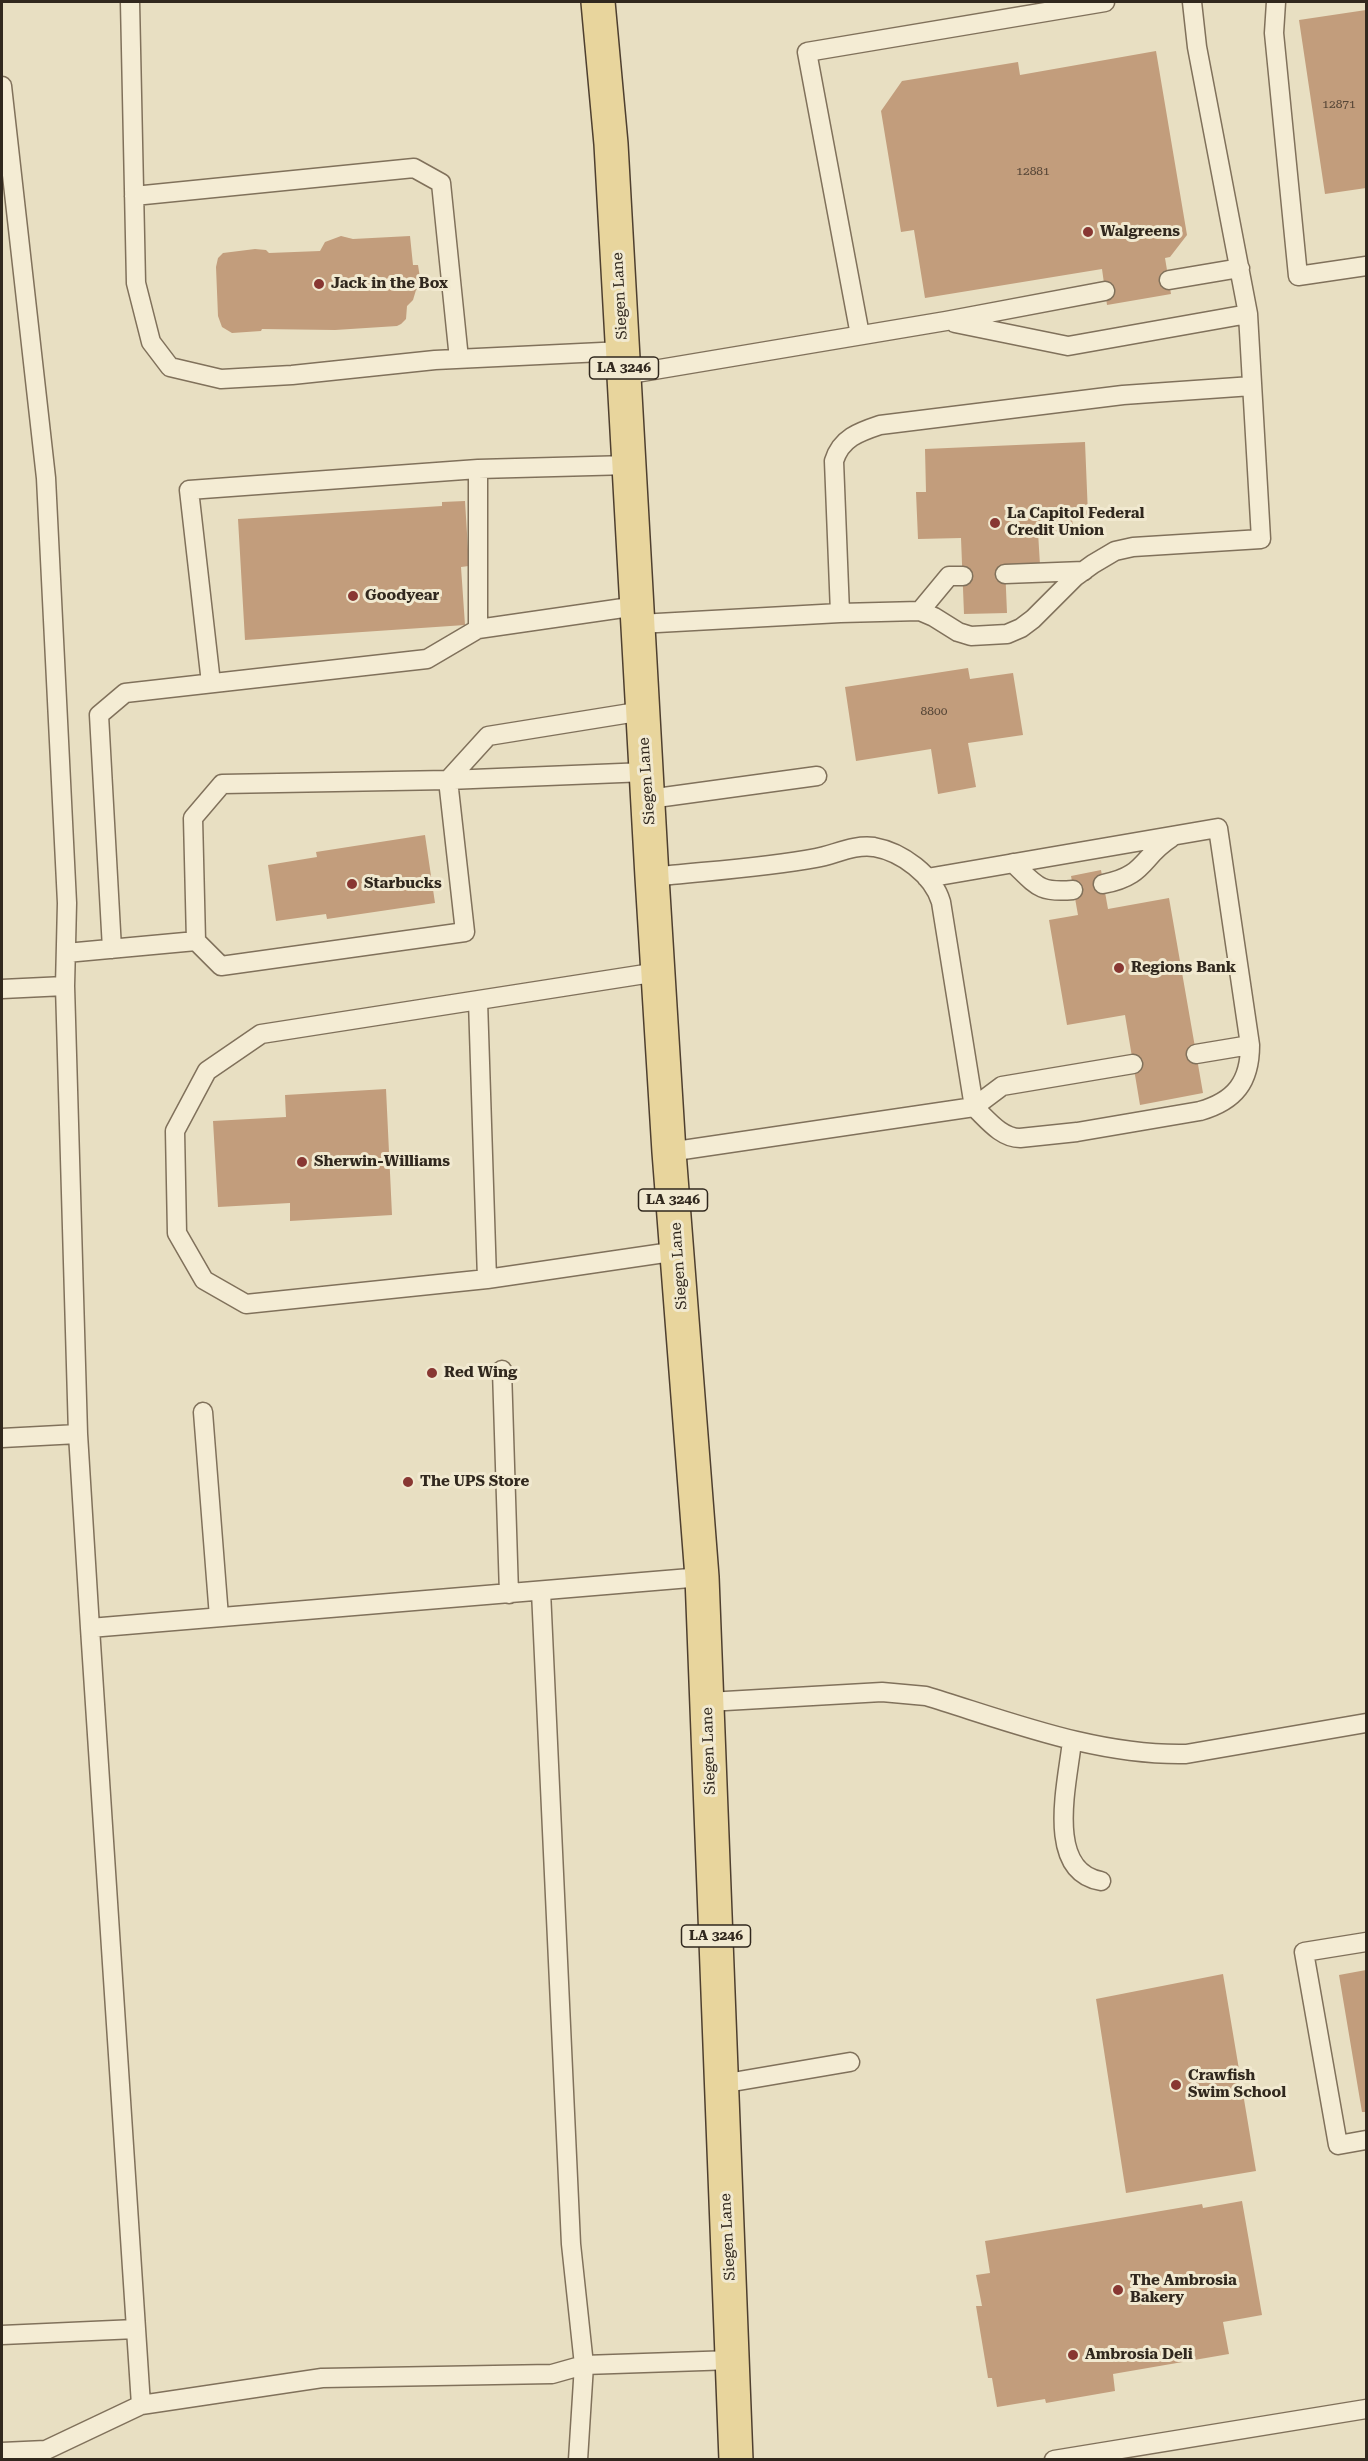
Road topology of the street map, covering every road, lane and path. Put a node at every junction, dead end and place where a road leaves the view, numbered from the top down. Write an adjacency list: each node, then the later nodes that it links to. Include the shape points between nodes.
1 (130, 2): 7 (lane)
2 (598, 2): 16 (main road, Siegen Lane / LA 3246, via 611,144)
3 (1105, 2): 14 (lane, via 807,52)
4 (1192, 2): 9 (lane, via 1197,47)
5 (1276, 2): 8 (lane, via 1274,33 1298,276)
6 (2, 86): 40 (lane, via 46,478 67,903)
7 (134, 196): 15 (lane, via 136,283 151,342 170,367 221,379); 15 (lane, via 414,168 441,183)
8 (1366, 266)
9 (1240, 268): 10 (lane); 12 (lane)
10 (1169, 280)
11 (1104, 291): 13 (lane)
12 (1248, 314): 13 (lane, via 1068,346); 17 (lane)
13 (946, 321): 14 (lane)
14 (860, 335): 16 (lane)
15 (459, 359): 16 (lane)
16 (623, 363): 18 (main road, Siegen Lane / LA 3246)
17 (1252, 386): 20 (lane, via 1261,539 1133,547 1115,551); 24 (lane, via 1123,395 880,425 857,432 837,450 834,461)
18 (630, 465): 19 (lane); 25 (main road, Siegen Lane / LA 3246)
19 (478, 469): 26 (lane); 27 (lane, via 189,490)
20 (1084, 570): 21 (lane); 23 (lane, via 1033,619 1007,634 971,636)
21 (1005, 574)
22 (963, 576): 23 (lane, via 949,576)
23 (920, 611): 24 (lane)
24 (840, 613): 25 (lane)
25 (638, 615): 26 (lane); 28 (main road, Siegen Lane / LA 3246)
26 (478, 629): 27 (lane, via 427,659)
27 (211, 683): 39 (lane, via 125,693 99,715)
28 (643, 711): 30 (lane, via 488,736); 31 (main road, Siegen Lane / LA 3246)
29 (817, 776): 31 (lane)
30 (448, 780): 31 (lane); 38 (lane, via 222,784 193,818); 38 (lane, via 465,932 221,966)
31 (647, 785): 34 (main road, Siegen Lane / LA 3246)
32 (1175, 836): 33 (lane); 36 (lane, via 1159,846 1136,872); 45 (lane, via 1218,828)
33 (1013, 863): 35 (lane); 37 (lane, via 1042,889)
34 (652, 877): 35 (lane, via 815,858 873,847 894,854); 41 (main road, Siegen Lane / LA 3246)
35 (927, 878): 48 (lane, via 937,889 941,902)
36 (1103, 884)
37 (1073, 890)
38 (196, 940): 39 (lane)
39 (112, 949): 40 (lane)
40 (66, 953): 42 (lane)
41 (658, 972): 44 (lane); 49 (main road, Siegen Lane / LA 3246)
42 (65, 986): 43 (lane); 54 (lane)
43 (2, 989)
44 (478, 1000): 51 (lane); 51 (lane, via 261,1034 207,1071 175,1131 177,1233 204,1280 246,1304)
45 (1250, 1045): 46 (lane); 48 (lane, via 1250,1061 1238,1090 1227,1100 1200,1111 1077,1132 1012,1138)
46 (1196, 1054)
47 (1132, 1064): 48 (lane, via 1002,1086)
48 (974, 1107): 49 (lane)
49 (669, 1152): 50 (main road, Siegen Lane / LA 3246)
50 (678, 1251): 51 (lane); 56 (main road, Siegen Lane / LA 3246)
51 (487, 1279)
52 (502, 1370): 58 (lane)
53 (203, 1412): 59 (lane)
54 (78, 1434): 55 (lane); 60 (lane)
55 (2, 1438)
56 (702, 1577): 57 (lane); 61 (main road, Siegen Lane / LA 3246)
57 (541, 1592): 58 (lane); 72 (lane, via 571,2244)
58 (509, 1594): 59 (lane)
59 (219, 1617): 60 (lane)
60 (90, 1628): 69 (lane)
61 (708, 1702): 63 (lane, via 905,1692); 67 (main road, Siegen Lane / LA 3246)
62 (1366, 1723): 63 (lane, via 1186,1754 1130,1752)
63 (1072, 1740): 64 (lane, via 1065,1845 1072,1863 1084,1875)
64 (1101, 1881)
65 (1366, 1942): 68 (lane, via 1304,1952 1338,2145)
66 (850, 2061): 67 (lane)
67 (721, 2084): 71 (main road, Siegen Lane / LA 3246)
68 (1366, 2140)
69 (136, 2329): 70 (lane); 73 (lane)
70 (2, 2335)
71 (733, 2360): 72 (lane); 77 (main road, Siegen Lane / LA 3246)
72 (584, 2365): 73 (lane, via 552,2374 322,2378); 76 (lane)
73 (141, 2405): 75 (lane, via 46,2450)
74 (1366, 2409): 78 (lane)
75 (2, 2452)
76 (578, 2460)
77 (736, 2460)
78 (1054, 2460)

